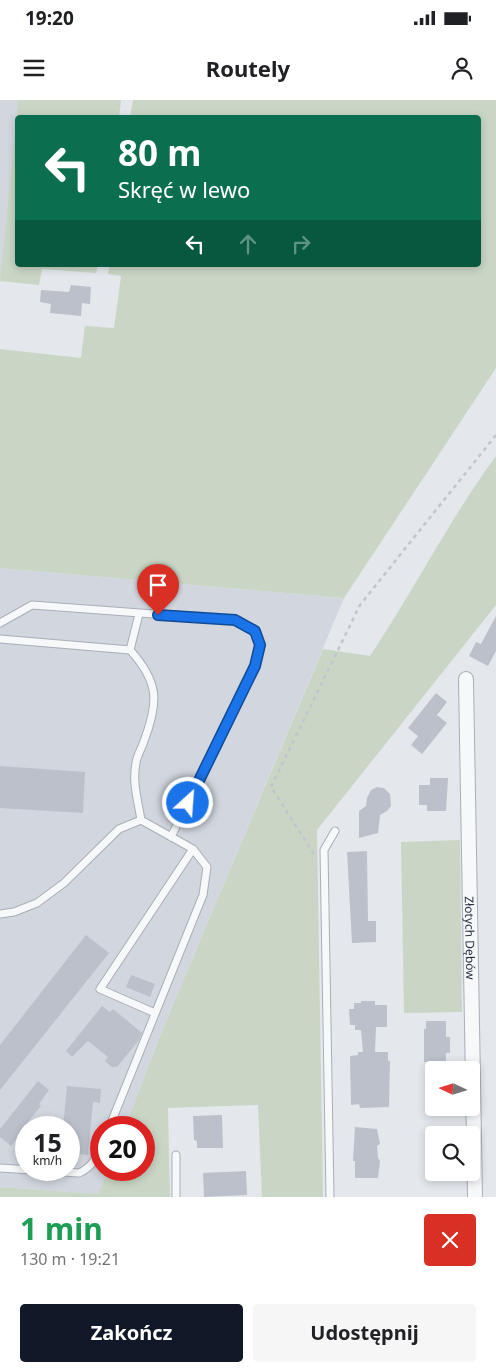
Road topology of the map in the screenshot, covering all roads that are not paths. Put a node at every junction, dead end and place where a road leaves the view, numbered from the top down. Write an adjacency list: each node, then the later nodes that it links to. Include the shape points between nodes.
1 (139, 614): 2 (lane, via 32,605); 4 (lane); 8 (lane, via 235,620 255,631 260,645 255,666)
2 (0, 623)
3 (0, 639): 4 (lane)
4 (130, 650): 6 (lane, via 144,666 155,694 154,715 136,761 134,781)
5 (466, 679): 18 (street, Złotych Dębów)
6 (141, 820): 8 (lane); 10 (lane, via 119,829 64,883 37,903)
7 (335, 831): 17 (lane, via 324,850)
8 (171, 837): 9 (lane)
9 (193, 849): 11 (lane, via 207,868 207,878); 11 (lane, via 100,989)
10 (0, 914)
11 (155, 1013): 12 (lane)
12 (113, 1116)
13 (176, 1155): 16 (lane)
14 (90, 1167): 15 (lane, via 78,1173)
15 (0, 1168)
16 (176, 1197)
17 (330, 1197)
18 (475, 1197)

